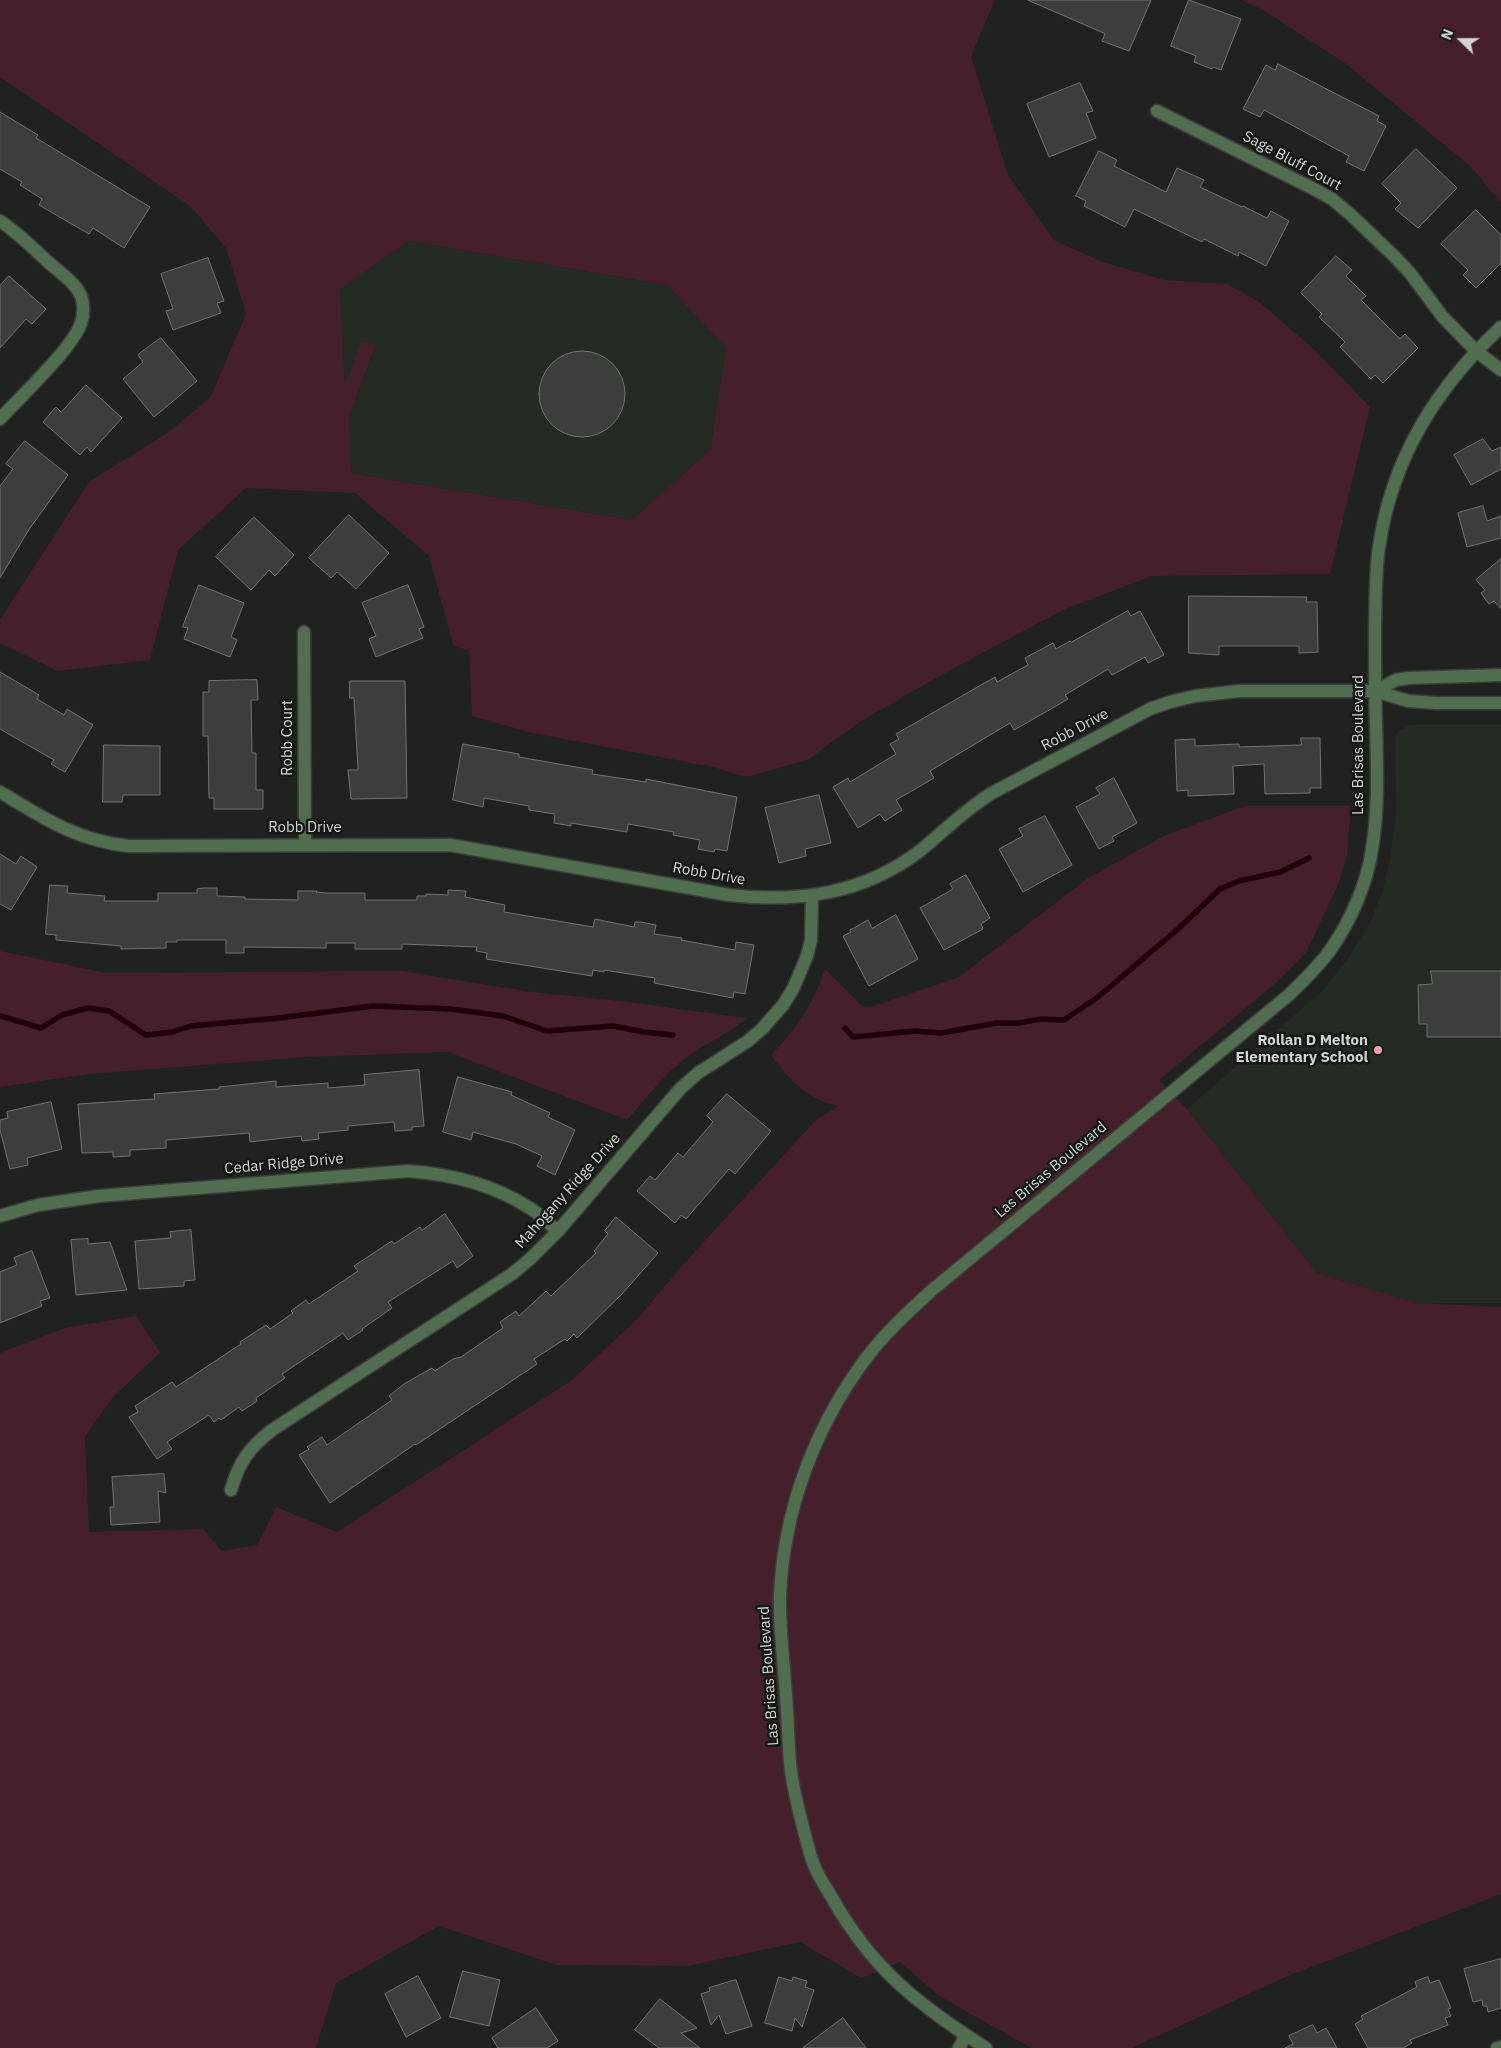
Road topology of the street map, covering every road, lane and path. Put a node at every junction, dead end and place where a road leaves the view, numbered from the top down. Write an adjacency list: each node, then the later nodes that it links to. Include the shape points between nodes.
1 (1157, 111): 4 (street, Sage Bluff Court, via 1332,199 1410,273 1442,316)
2 (0, 221): 6 (street, via 73,285 82,298 83,311 82,322 70,342)
3 (1501, 327): 4 (street, Las Brisas Boulevard)
4 (1476, 351): 5 (street, Sage Bluff Court); 9 (street, Las Brisas Boulevard, via 1444,388 1420,426 1400,467 1388,507 1379,547 1376,584)
5 (1501, 370)
6 (0, 419)
7 (304, 632): 12 (street, Robb Court)
8 (1501, 676): 9 (street, Robb Drive, via 1408,678 1396,680)
9 (1375, 691): 10 (street, Robb Drive, via 1408,701); 13 (street, Robb Drive, via 1239,691 1170,702 1122,723 972,805 902,863 859,883); 17 (street, Las Brisas Boulevard, via 1378,802 1372,850 1364,883 1352,912 1330,950 1290,994 930,1291 893,1327 840,1396 816,1443 795,1501 784,1552 780,1631 796,1803 814,1865 837,1907 869,1953 893,1980 923,2006)
10 (1501, 703)
11 (0, 792): 12 (street, Robb Drive, via 75,834 110,844)
12 (305, 844): 13 (street, Robb Drive, via 450,845 729,895 777,899)
13 (812, 896): 15 (street, Mahogany Ridge Drive, via 811,940 807,956 783,1005 748,1041 698,1073 680,1089)
14 (0, 1216): 15 (street, Cedar Ridge Drive, via 99,1196 408,1171 454,1177 510,1197 530,1208)
15 (558, 1231): 16 (street, Mahogany Ridge Drive, via 512,1274 272,1430 244,1458)
16 (231, 1490)
17 (966, 2035): 19 (street); 20 (street, Las Brisas Boulevard)
18 (1501, 2047): 21 (street)
19 (959, 2048)
20 (986, 2048)
21 (1497, 2048)

